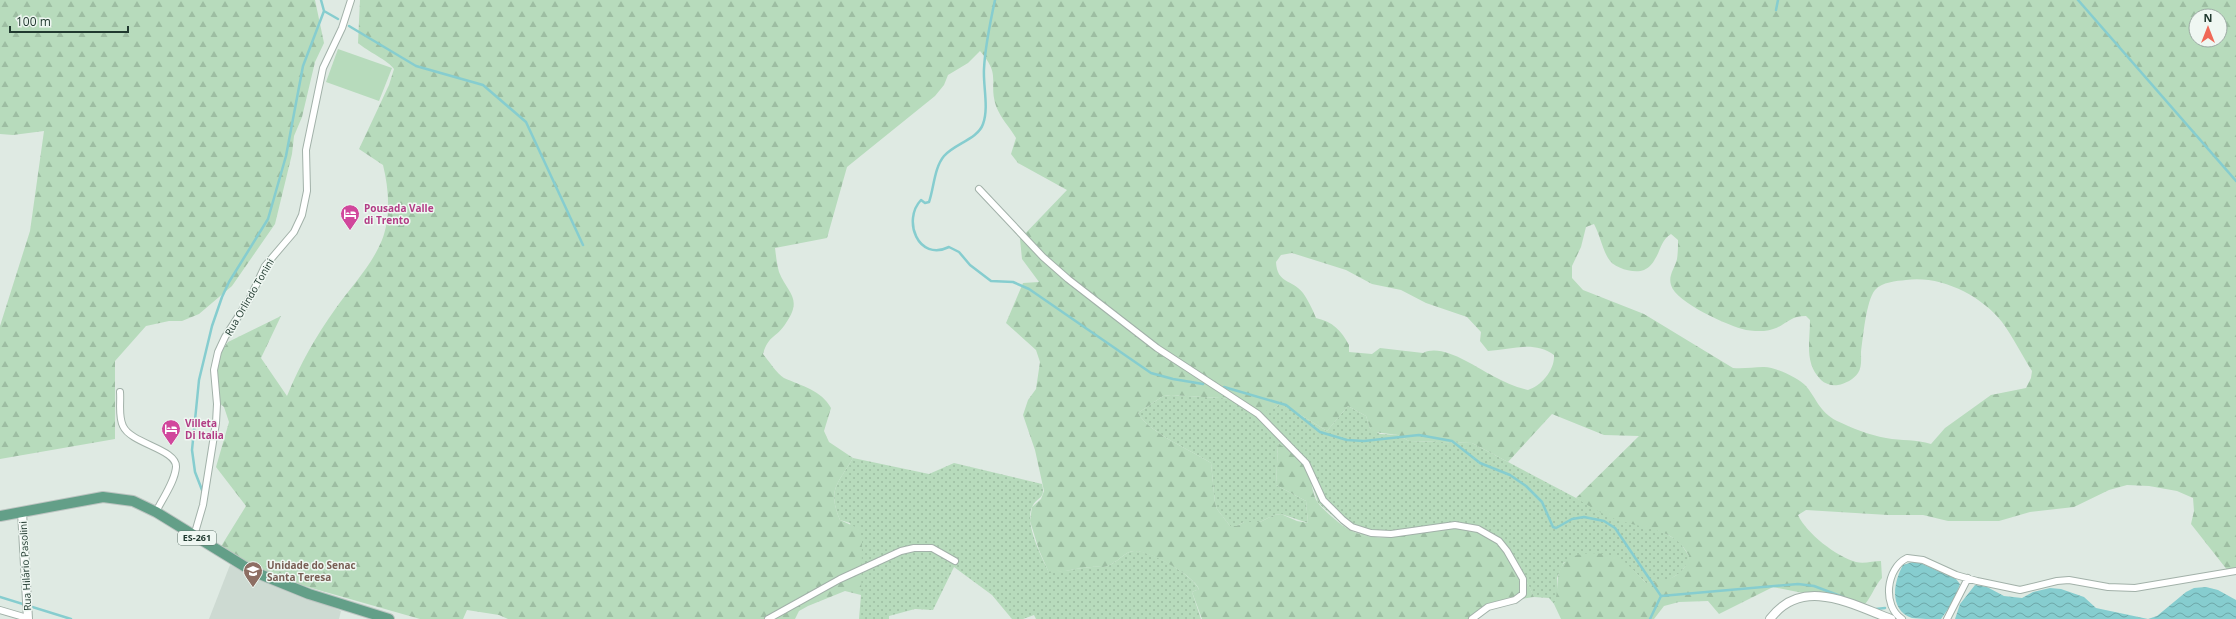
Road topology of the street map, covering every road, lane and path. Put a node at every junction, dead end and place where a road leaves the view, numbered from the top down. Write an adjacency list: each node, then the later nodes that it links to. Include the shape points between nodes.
1 (351, 0): 7 (street, Rua Orlindo Tonini, via 342,28 323,68 306,144 307,191 302,215 294,232 265,266 250,298 218,352 214,370 216,423 203,505)
2 (979, 190): 16 (street, via 1043,257 1068,279 1157,348 1258,414 1306,463 1323,500 1343,520 1362,531 1391,534 1465,525 1488,533 1499,541 1523,578 1523,594 1515,600 1488,607)
3 (120, 392): 5 (street, via 123,426 133,437 174,458 176,463 174,474)
4 (22, 512): 5 (main road, ES-261, via 103,497 133,501); 6 (main road, ES-261); 12 (street, Rua Hilário Pasolini)
5 (156, 512): 7 (main road, ES-261)
6 (0, 516)
7 (194, 536): 13 (main road, ES-261, via 252,570 309,594)
8 (955, 561): 15 (street, via 932,548 901,551 840,579)
9 (2236, 571): 10 (street, via 2121,589 2069,580 2014,590)
10 (1968, 578): 19 (street, via 1914,557 1902,560 1892,574 1888,594 1892,607); 20 (street)
11 (0, 610): 12 (street)
12 (27, 615)
13 (376, 617): 14 (main road, ES-261)
14 (389, 619)
15 (768, 619)
16 (1472, 619)
17 (1770, 619): 18 (street, via 1778,608 1795,598 1823,596 1842,600)
18 (1891, 619)
19 (1902, 619)
20 (1947, 619)

